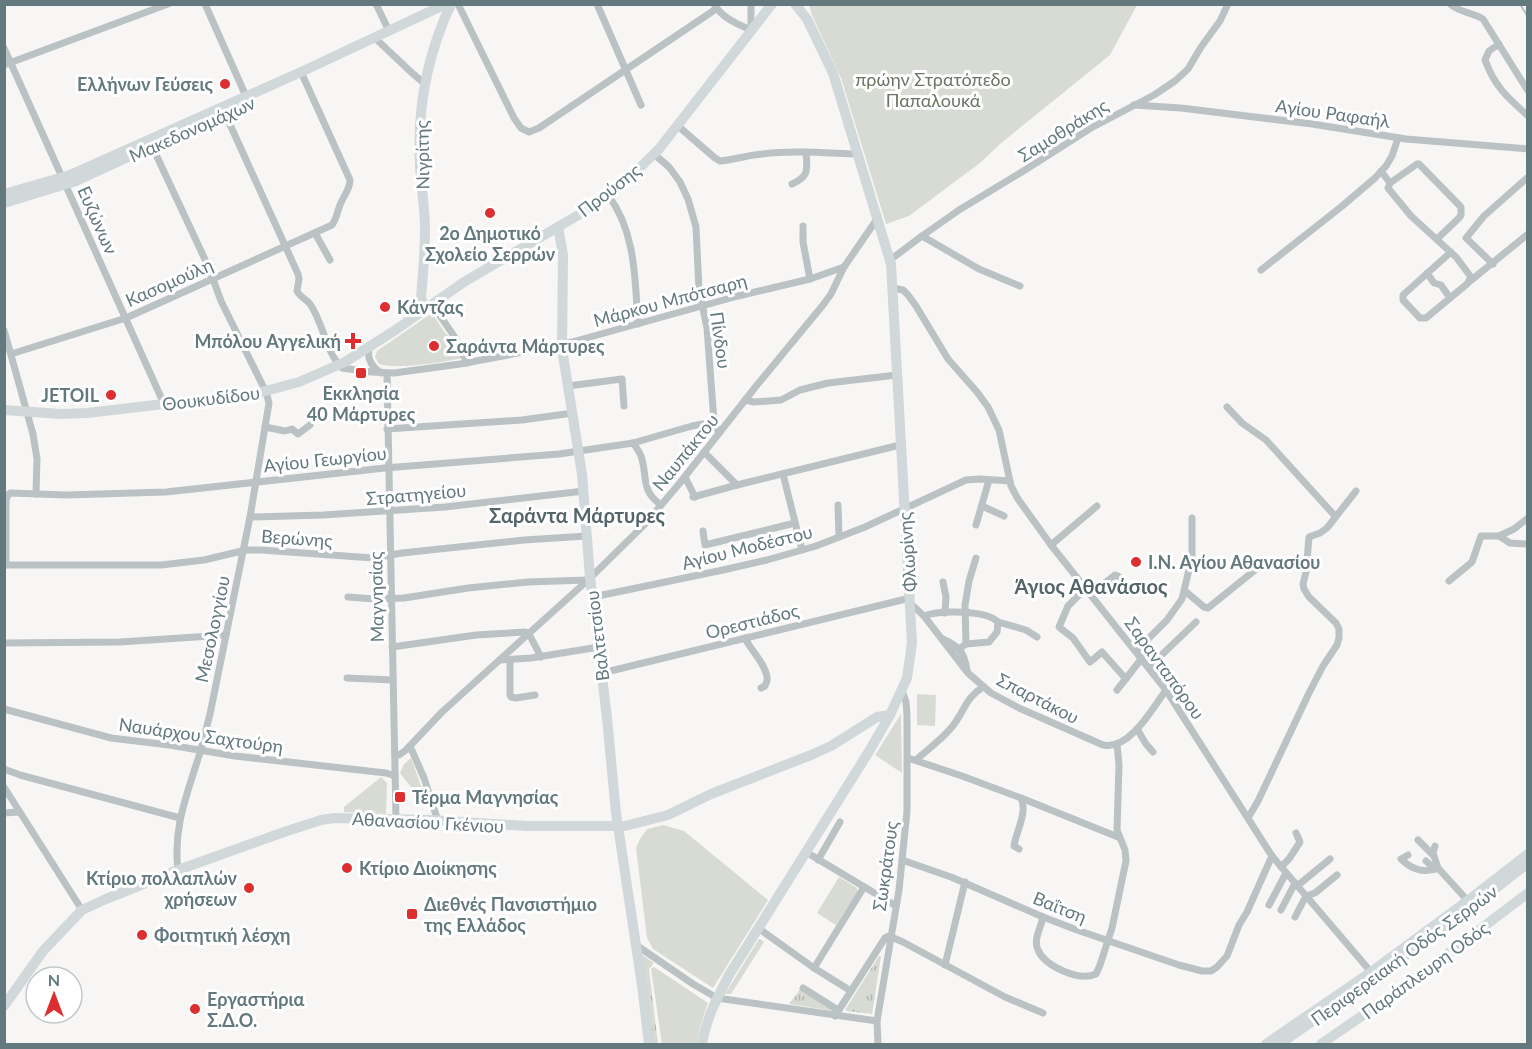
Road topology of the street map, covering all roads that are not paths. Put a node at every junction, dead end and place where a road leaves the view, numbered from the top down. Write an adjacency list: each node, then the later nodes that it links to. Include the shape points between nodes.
1 (168, 4): 21 (street)
2 (206, 4): 27 (street)
3 (376, 4): 17 (street)
4 (446, 4): 17 (street, Μακεδονομάχων)
5 (451, 4): 24 (street, Νιγρίτης)
6 (458, 4): 22 (street, via 516,122 525,131 534,131)
7 (597, 4): 22 (street)
8 (751, 4): 16 (street)
9 (772, 4): 16 (street, Προύσης)
10 (795, 4): 15 (street, Φλωρίνης)
11 (803, 4): 15 (street, Φλωρίνης)
12 (1228, 4): 26 (street, Σαμοθράκης, via 1184,74)
13 (1450, 4): 19 (street, via 1461,12 1481,17)
14 (715, 7): 16 (street); 22 (street)
15 (807, 19): 39 (street, Φλωρίνης, via 831,69)
16 (751, 30): 33 (street, Προύσης)
17 (388, 31): 18 (street, Μακεδονομάχων)
18 (373, 39): 23 (street, Μακεδονομάχων, via 361,51); 24 (street)
19 (1499, 44): 25 (street); 32 (street, via 1485,60 1490,74)
20 (4, 48): 21 (street, Ευζώνων)
21 (8, 63): 42 (street, Ευζώνων)
22 (625, 71): 28 (street)
23 (302, 75): 27 (street, Μακεδονομάχων); 51 (street, Κασομούλη, via 350,180 333,223)
24 (424, 83): 70 (street, Νιγρίτης, via 419,151 425,226 421,298)
25 (1527, 92)
26 (1154, 94): 29 (street, Σαμοθράκης); 30 (street)
27 (247, 99): 31 (street, Μακεδονομάχων)
28 (641, 105)
29 (1134, 105): 30 (street, Αγίου Ραφαήλ); 53 (street, Σαμοθράκης, via 976,199)
30 (1157, 107): 34 (street, Αγίου Ραφαήλ)
31 (223, 110): 35 (street, Μακεδονομάχων); 42 (street, Μακεδονομάχων); 55 (street)
32 (1527, 116)
33 (678, 126): 37 (street, via 718,161); 38 (street, Προύσης)
34 (1398, 138): 36 (street, Αγίου Ραφαήλ); 40 (street)
35 (152, 146): 42 (street, Μακεδονομάχων); 63 (street)
36 (1527, 149)
37 (807, 152): 39 (street); 44 (street, via 806,175)
38 (654, 154): 46 (street, Προύσης); 69 (street, Πίνδου, via 680,182 693,215)
39 (857, 154): 48 (street, Φλωρίνης)
40 (1381, 171): 43 (street); 61 (street)
41 (1527, 177): 59 (street, via 1466,238)
42 (64, 181): 45 (street, Μακεδονομάχων); 47 (street, Μακεδονομάχων); 71 (street, Ευζώνων)
43 (1390, 183): 54 (street, via 1388,188 1408,213); 54 (street, via 1419,164 1461,207 1459,219)
44 (792, 184)
45 (4, 194)
46 (608, 195): 50 (street, Προύσης); 72 (street, via 620,213 630,243)
47 (4, 203)
48 (877, 219): 58 (street, Φλωρίνης); 60 (street)
49 (803, 226): 64 (street)
50 (558, 227): 70 (street, Προύσης); 75 (street, Βαλτετσίου, via 563,255)
51 (315, 233): 55 (street, Κασομούλη); 57 (street)
52 (1527, 234): 59 (street)
53 (922, 236): 58 (street, Σαμοθράκης); 66 (street, via 980,269)
54 (1437, 239): 56 (street)
55 (285, 246): 63 (street, Κασομούλη); 79 (street, via 299,277 297,291 311,304)
56 (1450, 252): 62 (street); 65 (street, via 1470,275)
57 (330, 260)
58 (890, 260): 67 (street, Φλωρίνης)
59 (1493, 264): 65 (street)
60 (844, 267): 64 (street, Μάρκου Μπότσαρη); 84 (street, Ναυπάκτου, via 823,305)
61 (1261, 270)
62 (1427, 273): 68 (street); 68 (street, via 1402,297 1418,317 1425,318)
63 (213, 279): 71 (street, Κασομούλη); 83 (street)
64 (810, 279): 69 (street, Μάρκου Μπότσαρη)
65 (1468, 283): 68 (street)
66 (1020, 286)
67 (893, 288): 81 (street, Φλωρίνης); 104 (street, Σαρανταπόρου, via 908,295 948,359 988,407 1000,435)
68 (1450, 298)
69 (702, 306): 72 (street, Μάρκου Μπότσαρη); 91 (street, Πίνδου)
70 (428, 307): 73 (street, Προύσης); 78 (street, via 456,339)
71 (126, 318): 77 (street, Κασομούλη); 85 (street, Ευζώνων)
72 (638, 324): 75 (street, Μάρκου Μπότσαρη)
73 (402, 326): 76 (street, Θουκυδίδου)
74 (4, 330): 77 (street)
75 (561, 344): 78 (street, Μάρκου Μπότσαρη); 82 (street, Βαλτετσίου)
76 (369, 347): 79 (street, Θουκυδίδου); 80 (street, Μαγνησίας, via 369,360)
77 (11, 354): 89 (street)
78 (466, 363): 80 (street, Μάρκου Μπότσαρη)
79 (339, 365): 80 (street, Μάρκου Μπότσαρη); 83 (street, Θουκυδίδου)
80 (384, 373): 94 (street, Μαγνησίας)
81 (897, 375): 84 (street, via 828,383 781,400); 97 (street, Φλωρίνης)
82 (568, 386): 86 (street, via 622,379); 90 (street, Βαλτετσίου)
83 (266, 392): 85 (street, Θουκυδίδου); 93 (street, Μεσολογγίου)
84 (745, 400): 95 (street, Ναυπάκτου)
85 (164, 404): 89 (street, Θουκυδίδου, via 87,413)
86 (624, 406)
87 (1227, 408): 117 (street, via 1266,440)
88 (4, 410): 89 (street, Θουκυδίδου)
89 (27, 412): 109 (street, via 37,452)
90 (573, 413): 94 (street); 98 (street, Βαλτετσίου)
91 (714, 422): 95 (street, Πίνδου); 96 (street, Αγίου Γεωργίου)
92 (310, 425): 93 (street, via 298,434 292,429)
93 (266, 427): 105 (street, Μεσολογγίου)
94 (387, 429): 100 (street, Μαγνησίας)
95 (719, 433): 99 (street, Ναυπάκτου)
96 (633, 443): 98 (street, Αγίου Γεωργίου); 111 (street, via 641,455 651,498)
97 (900, 445): 101 (street); 114 (street, Φλωρίνης)
98 (579, 452): 100 (street, Αγίου Γεωργίου); 108 (street, Βαλτετσίου)
99 (704, 452): 102 (street, Ναυπάκτου); 106 (street)
100 (388, 468): 105 (street, Αγίου Γεωργίου); 115 (street, Μαγνησίας)
101 (783, 474): 106 (street); 121 (street)
102 (685, 477): 106 (street, via 694,497); 111 (street, Ναυπάκτου)
103 (989, 480): 104 (street, Αγίου Μοδέστου); 112 (street); 114 (street, Αγίου Μοδέστου, via 966,480)
104 (1010, 481): 128 (street, Σαρανταπόρου, via 1018,500)
105 (256, 482): 109 (street, Αγίου Γεωργίου, via 165,492); 118 (street, Μεσολογγίου)
106 (737, 484)
107 (1356, 490): 117 (street)
108 (584, 491): 115 (street, Στρατηγείου); 124 (street, Βαλτετσίου)
109 (36, 494): 133 (street, Αγίου Γεωργίου, via 12,493 7,497)
110 (838, 505): 126 (street)
111 (661, 506): 135 (street, Ναυπάκτου)
112 (982, 506): 116 (street); 122 (street)
113 (1097, 506): 128 (street)
114 (904, 509): 126 (street, Αγίου Μοδέστου); 145 (street, Φλωρίνης)
115 (389, 511): 118 (street, Στρατηγείου); 131 (street, Μαγνησίας)
116 (1004, 516)
117 (1335, 516): 195 (street, via 1324,530 1309,537 1303,586 1336,623 1338,641)
118 (250, 517): 130 (street, Μεσολογγίου)
119 (1192, 518): 140 (street, via 1192,557)
120 (1527, 518): 125 (street)
121 (795, 523): 123 (street, via 705,545); 129 (street)
122 (976, 525)
123 (703, 531)
124 (587, 536): 131 (street, Βερώνης); 135 (street, Βαλτετσίου)
125 (1499, 536): 127 (street, via 1510,543); 136 (street, via 1481,536 1472,562)
126 (839, 537): 129 (street, Αγίου Μοδέστου)
127 (1527, 544)
128 (1051, 545): 139 (street, Σαρανταπόρου)
129 (802, 550): 143 (street, Αγίου Μοδέστου)
130 (244, 551): 131 (street, Βερώνης, via 373,558); 133 (street, Βερώνης, via 161,564); 152 (street, Μεσολογγίου)
131 (390, 555): 144 (street, Μαγνησίας)
132 (976, 558): 147 (street)
133 (5, 565)
134 (1255, 570): 140 (street, via 1208,608)
135 (589, 579): 143 (street, Βαλτετσίου); 144 (street); 151 (street, Ναυπάκτου)
136 (1449, 581)
137 (943, 582): 146 (street)
138 (1124, 582): 141 (street, via 1115,575)
139 (1086, 588): 141 (street, Σαρανταπόρου); 170 (street, via 1068,606 1059,627 1073,638 1090,662 1102,652)
140 (1185, 591): 161 (street, via 1171,616)
141 (1091, 594): 161 (street, Σαρανταπόρου)
142 (348, 597): 144 (street)
143 (592, 597): 159 (street, Βαλτετσίου)
144 (391, 598): 158 (street, Μαγνησίας)
145 (911, 601): 148 (street, Σπαρτάκου); 155 (street, Ορεστιάδος); 174 (street, Φλωρίνης, via 912,651)
146 (945, 613): 147 (street); 148 (street)
147 (965, 613): 149 (street, via 989,616); 157 (street)
148 (924, 616): 153 (street, Σπαρτάκου)
149 (999, 622): 154 (street); 157 (street, via 989,642)
150 (1196, 622): 166 (street)
151 (530, 634): 158 (street, via 483,634); 162 (street); 164 (street, Ναυπάκτου)
152 (226, 635): 156 (street, via 120,642); 183 (street, Μεσολογγίου)
153 (940, 637): 160 (street); 168 (street, Σπαρτάκου)
154 (1037, 637)
155 (745, 639): 167 (street, Ορεστιάδος); 173 (street, via 768,678)
156 (4, 643)
157 (966, 644): 160 (street)
158 (392, 647): 171 (street, Μαγνησίας)
159 (598, 647): 162 (street); 167 (street, Βαλτετσίου)
160 (959, 649): 168 (street)
161 (1136, 651): 163 (street, Σαρανταπόρου)
162 (541, 657): 165 (street)
163 (1142, 658): 166 (street, Σαρανταπόρου); 170 (street)
164 (500, 660): 165 (street); 182 (street, Ναυπάκτου)
165 (510, 661): 177 (street, via 511,697)
166 (1149, 667): 176 (street, Σαρανταπόρου)
167 (602, 673): 199 (street, Βαλτετσίου)
168 (968, 673): 172 (street, Σπαρτάκου)
169 (347, 678): 171 (street)
170 (1126, 679): 175 (street)
171 (393, 680): 185 (street, Μαγνησίας)
172 (983, 687): 181 (street, Σπαρτάκου, via 1001,700 1096,743); 187 (street, via 967,700 953,727)
173 (762, 688)
174 (902, 690): 179 (street, Φλωρίνης); 186 (street, Σωκράτους)
175 (1117, 690)
176 (1166, 690): 180 (street); 195 (street, Σαρανταπόρου)
177 (535, 695)
178 (4, 709): 183 (street, Ναυάρχου Σαχτούρη, via 101,736)
179 (890, 715): 199 (street, Αθανασίου Γκένιου, via 873,719 831,746 668,815); 205 (street, Φλωρίνης)
180 (1137, 729): 181 (street); 184 (street)
181 (1117, 744): 201 (street)
182 (410, 746): 185 (street, Ναυπάκτου, via 401,754); 197 (street)
183 (201, 751): 189 (street, Ναυάρχου Σαχτούρη); 194 (street, Μεσολογγίου)
184 (1153, 752)
185 (394, 754): 189 (street, Μαγνησίας)
186 (908, 758): 187 (street); 212 (street, Σωκράτους)
187 (916, 760): 191 (street)
188 (4, 769): 194 (street)
189 (395, 776): 196 (street, Μαγνησίας)
190 (4, 787): 192 (street)
191 (1021, 798): 201 (street); 204 (street, via 1023,817 1014,846)
192 (20, 812): 193 (street); 229 (street)
193 (4, 813)
194 (180, 818): 216 (street, Μεσολογγίου)
195 (1248, 818): 208 (street, Σαρανταπόρου)
196 (396, 819): 197 (street, Αθανασίου Γκένιου); 216 (street, Αθανασίου Γκένιου, via 321,820)
197 (438, 820): 199 (street, Αθανασίου Γκένιου, via 527,826)
198 (840, 822): 211 (street)
199 (618, 826): 236 (street, Βαλτετσίου)
200 (1296, 833): 217 (street, via 1300,842)
201 (1119, 837): 235 (street, via 1126,861)
202 (1418, 840): 209 (street)
203 (1435, 846): 209 (street)
204 (1019, 849)
205 (806, 852): 211 (street); 233 (street, Φλωρίνης)
206 (1527, 854): 226 (street, Παράπλευρη Οδός)
207 (1408, 855): 215 (street, via 1401,859 1414,869)
208 (1272, 856): 217 (street, Σαρανταπόρου); 235 (street, Βαΐτση, via 1227,956 1210,971 1194,970)
209 (1434, 856): 215 (street)
210 (1330, 859): 219 (street)
211 (818, 860): 222 (street)
212 (902, 860): 220 (street, Βαΐτση); 228 (street, Σωκράτους)
213 (1426, 861): 215 (street)
214 (1527, 863): 251 (street, Περιφερειακή Οδός Σερρών, via 1439,932)
215 (1436, 869): 226 (street)
216 (178, 870): 229 (street, Αθανασίου Γκένιου)
217 (1284, 870): 221 (street, Σαρανταπόρου); 227 (street)
218 (1337, 875): 223 (street)
219 (1306, 880): 221 (street); 223 (street)
220 (965, 882): 232 (street, Βαΐτση); 237 (street)
221 (1296, 885): 225 (street, Σαρανταπόρου); 230 (street)
222 (864, 887): 228 (street); 238 (street)
223 (1322, 887): 225 (street)
224 (1527, 893): 252 (street, Παράπλευρη Οδός, via 1404,987)
225 (1306, 896): 231 (street); 239 (street, Σαρανταπόρου)
226 (1468, 901): 239 (street, Παράπλευρη Οδός)
227 (1269, 905)
228 (896, 906): 234 (street, Σωκράτους)
229 (82, 910): 243 (street, Αθανασίου Γκένιου, via 43,951)
230 (1281, 910)
231 (1294, 916)
232 (1043, 917): 235 (street, Βαΐτση); 235 (street, via 1037,949 1044,959 1070,974 1096,974)
233 (758, 928): 238 (street); 242 (street, Φλωρίνης)
234 (890, 936): 237 (street); 241 (street); 246 (street, Σωκράτους)
235 (1108, 941)
236 (636, 945): 242 (street); 247 (street, Βαλτετσίου)
237 (945, 965): 245 (street)
238 (814, 968): 241 (street)
239 (1371, 972): 250 (street, Παράπλευρη Οδός)
240 (803, 988): 244 (street)
241 (851, 990): 244 (street)
242 (717, 998): 244 (street); 248 (street, Φλωρίνης)
243 (4, 1006)
244 (836, 1013): 246 (street)
245 (1043, 1013)
246 (877, 1022): 249 (street, Σωκράτους)
247 (649, 1044)
248 (702, 1044)
249 (879, 1044)
250 (1266, 1044)
251 (1280, 1044)
252 (1321, 1044)

